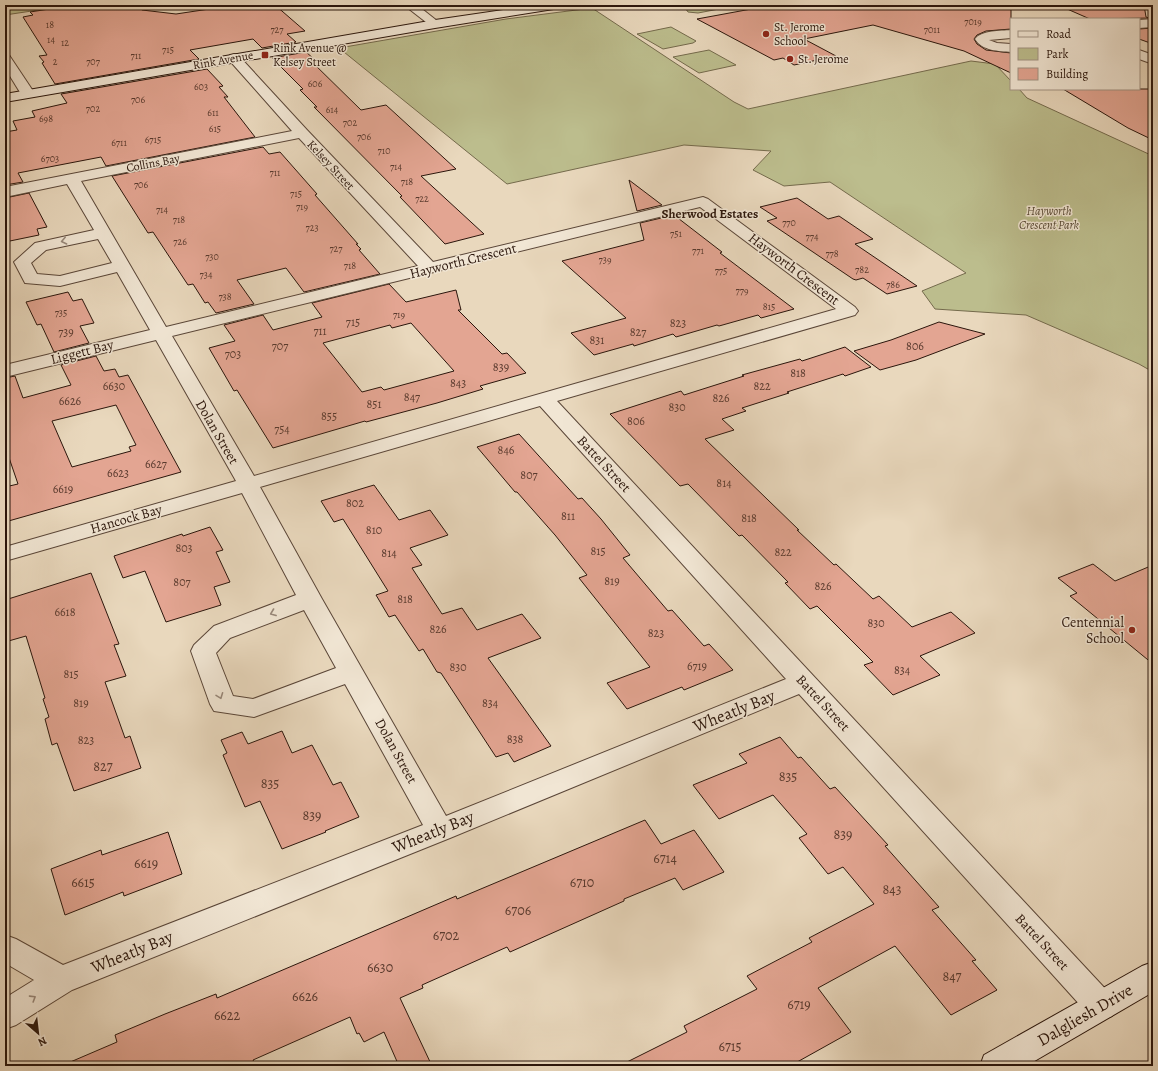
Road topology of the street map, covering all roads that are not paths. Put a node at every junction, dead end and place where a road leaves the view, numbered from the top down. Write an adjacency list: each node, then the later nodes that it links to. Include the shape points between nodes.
1 (410, 5): 4 (street)
2 (560, 5): 4 (street, Rink Avenue)
3 (1153, 23): 5 (street)
4 (435, 24): 10 (street, Rink Avenue)
5 (1140, 24)
6 (1010, 34): 7 (street, via 981,39 989,46)
7 (1010, 48)
8 (1140, 54): 11 (street)
9 (5, 58): 12 (street)
10 (234, 58): 12 (street, Rink Avenue); 14 (street, Kelsey Street)
11 (1153, 60)
12 (28, 94): 13 (street, Rink Avenue)
13 (5, 98)
14 (302, 133): 15 (street, Collins Bay); 19 (street, Kelsey Street)
15 (72, 179): 16 (street, Collins Bay); 17 (street, Dolan Street)
16 (5, 192)
17 (103, 233): 18 (street, Dolan Street); 18 (street, one-way to 18, via 41,246 22,262 31,279 60,281)
18 (122, 266): 20 (street, Dolan Street)
19 (430, 269): 20 (street, Hayworth Crescent); 22 (street, Hayworth Crescent, via 703,202 850,311)
20 (160, 334): 21 (street, Liggett Bay); 23 (street, Dolan Street)
21 (5, 371)
22 (545, 400): 23 (street, Hayworth Crescent); 27 (street, Battel Street)
23 (248, 484): 24 (street, Hancock Bay); 25 (street, Dolan Street)
24 (5, 554)
25 (310, 599): 26 (street, Dolan Street); 26 (street, one-way to 26, via 222,632 203,651 223,704 254,708)
26 (351, 672): 28 (street, Dolan Street)
27 (804, 682): 28 (street, Wheatly Bay); 32 (street, Battel Street)
28 (440, 830): 31 (street, Wheatly Bay)
29 (5, 948): 31 (street)
30 (1153, 976): 32 (street, Dalgliesh Drive)
31 (61, 980): 33 (street, Wheatly Bay, one-way to 31)
32 (1101, 1006): 34 (street, Dalgliesh Drive)
33 (5, 1015)
34 (996, 1066)

